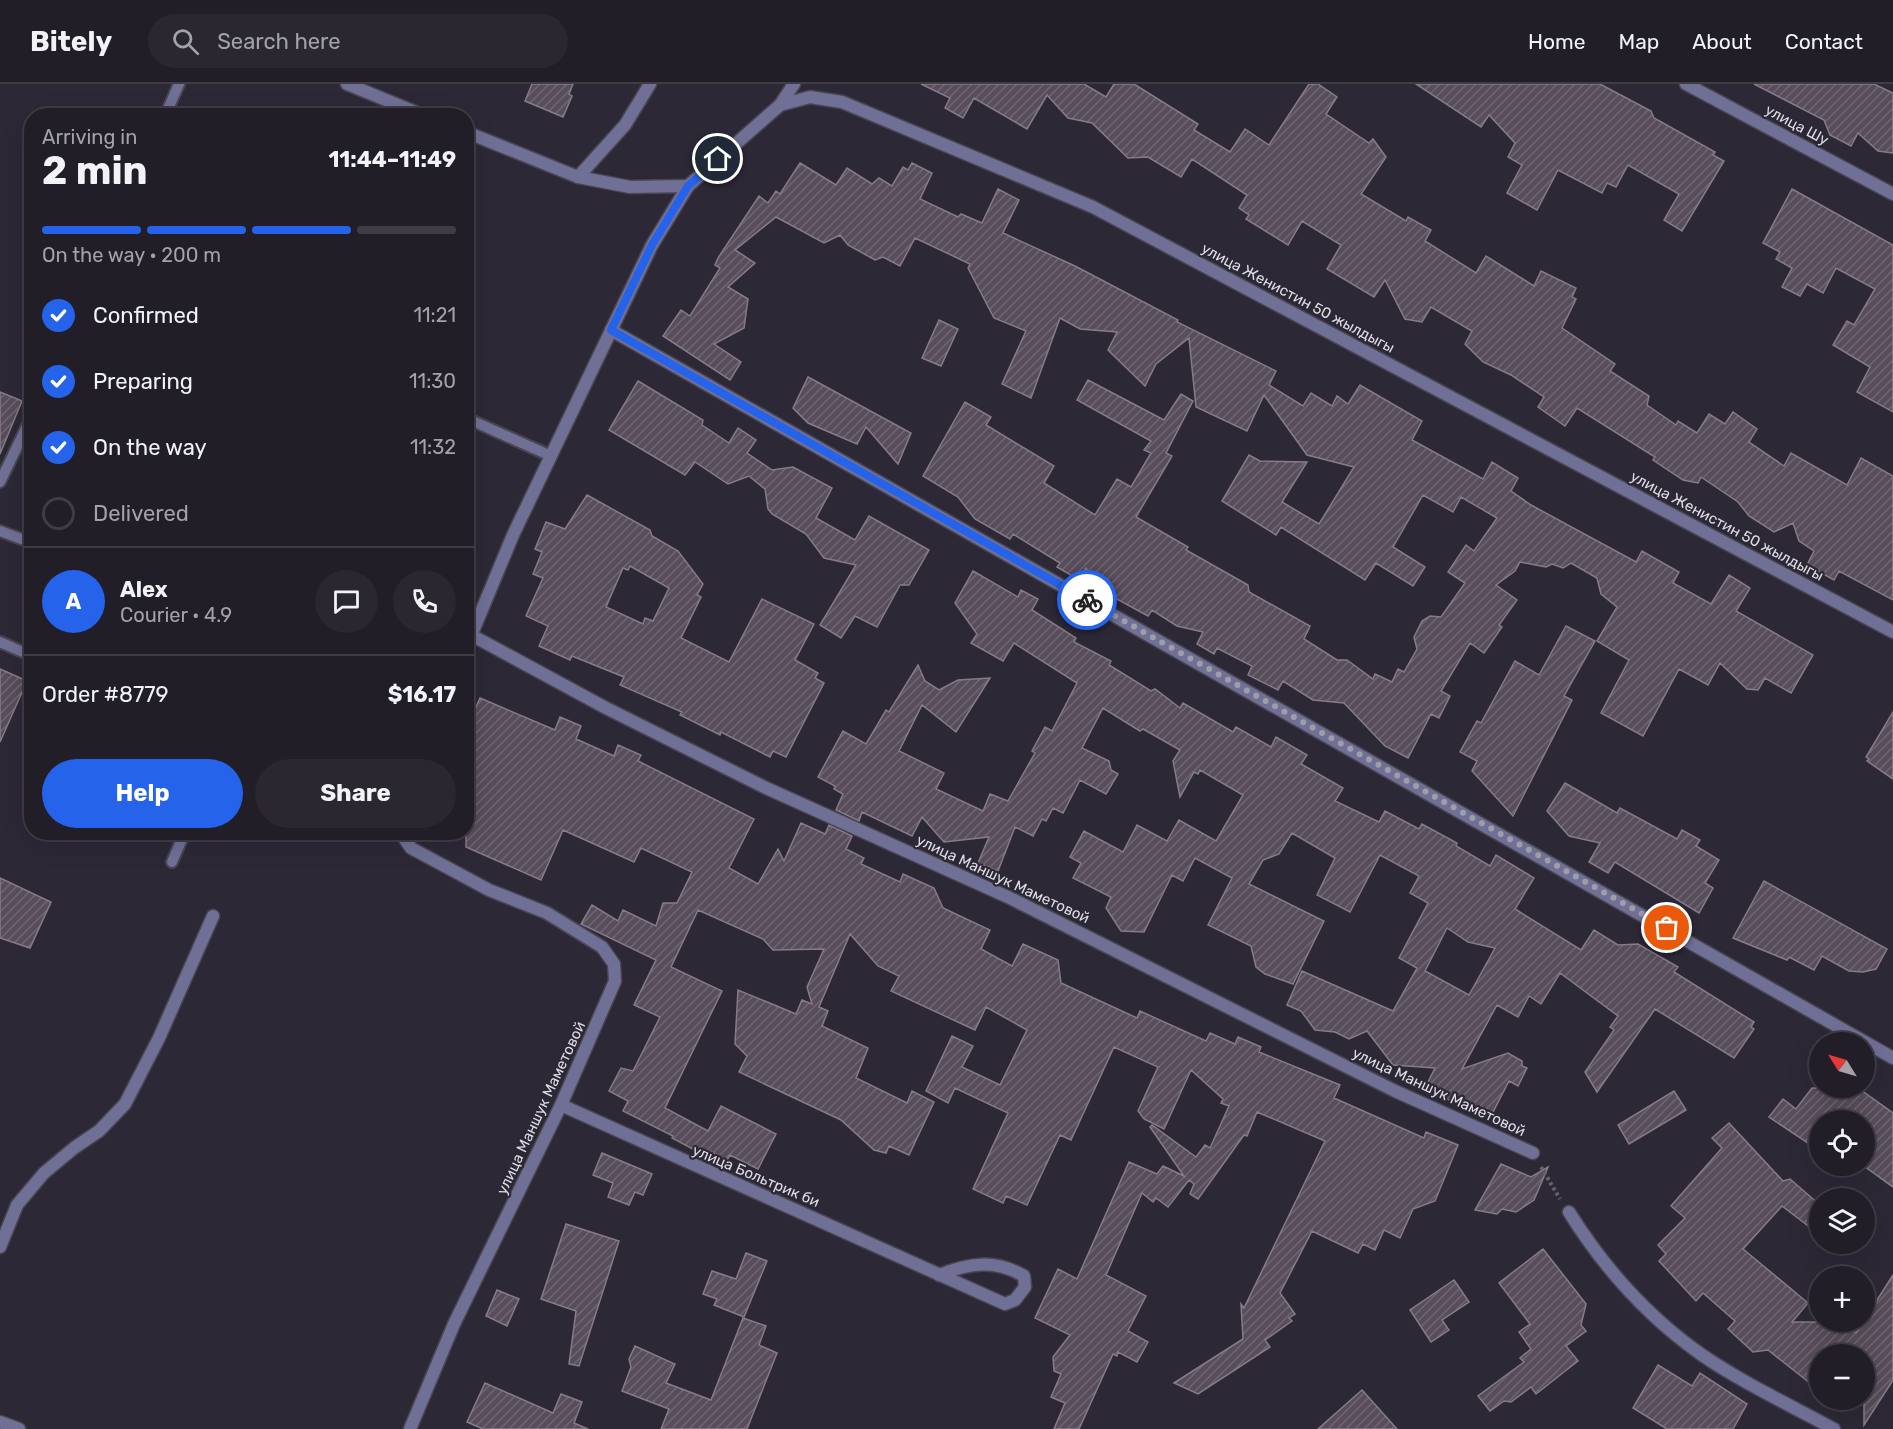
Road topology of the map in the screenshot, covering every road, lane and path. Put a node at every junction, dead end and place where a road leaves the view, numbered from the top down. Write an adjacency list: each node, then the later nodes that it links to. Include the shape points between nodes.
1 (178, 84): 7 (lane)
2 (347, 84): 8 (street)
3 (650, 84): 10 (street, via 625,125)
4 (794, 84): 6 (street)
5 (1686, 84): 12 (street, улица Шу)
6 (780, 105): 11 (street, улица Женистин 50 жылдыгы); 21 (street, улица Женистин 50 жылдыгы, via 810,97 842,102 1093,207)
7 (168, 108)
8 (406, 108)
9 (474, 135): 10 (street)
10 (578, 177): 11 (street, via 630,187)
11 (688, 186): 13 (street, улица Женистин 50 жылдыгы, via 652,245)
12 (1893, 194)
13 (611, 330): 16 (street, улица Женистин 50 жылдыгы); 29 (street)
14 (474, 422): 16 (lane)
15 (24, 432): 17 (lane)
16 (551, 456): 20 (street, улица Женистин 50 жылдыгы)
17 (0, 482)
18 (0, 531): 19 (lane)
19 (24, 540)
20 (474, 631)
21 (1893, 632)
22 (474, 637): 31 (street, улица Маншук Маметовой, via 765,787 1000,893 1395,1091)
23 (0, 642): 24 (lane)
24 (24, 652)
25 (182, 840): 27 (lane)
26 (406, 840): 30 (street, улица Маншук Маметовой, via 411,848 489,890 548,914 602,947 614,964 615,981)
27 (172, 862)
28 (213, 916): 33 (street, via 155,1048 125,1104 99,1131 44,1173 17,1205)
29 (1893, 1058)
30 (561, 1105): 34 (street, улица Больтрик би); 37 (street, улица Маншук Маметовой, via 454,1324)
31 (1533, 1153): 32 (path)
32 (1569, 1212): 38 (street, via 1624,1288 1702,1355)
33 (0, 1247)
34 (939, 1275): 34 (street, улица Больтрик би, via 1005,1304 1015,1300 1025,1287 1024,1276 1007,1266 988,1263 960,1266)
35 (0, 1422): 36 (street)
36 (20, 1429)
37 (410, 1429)
38 (1834, 1429)

